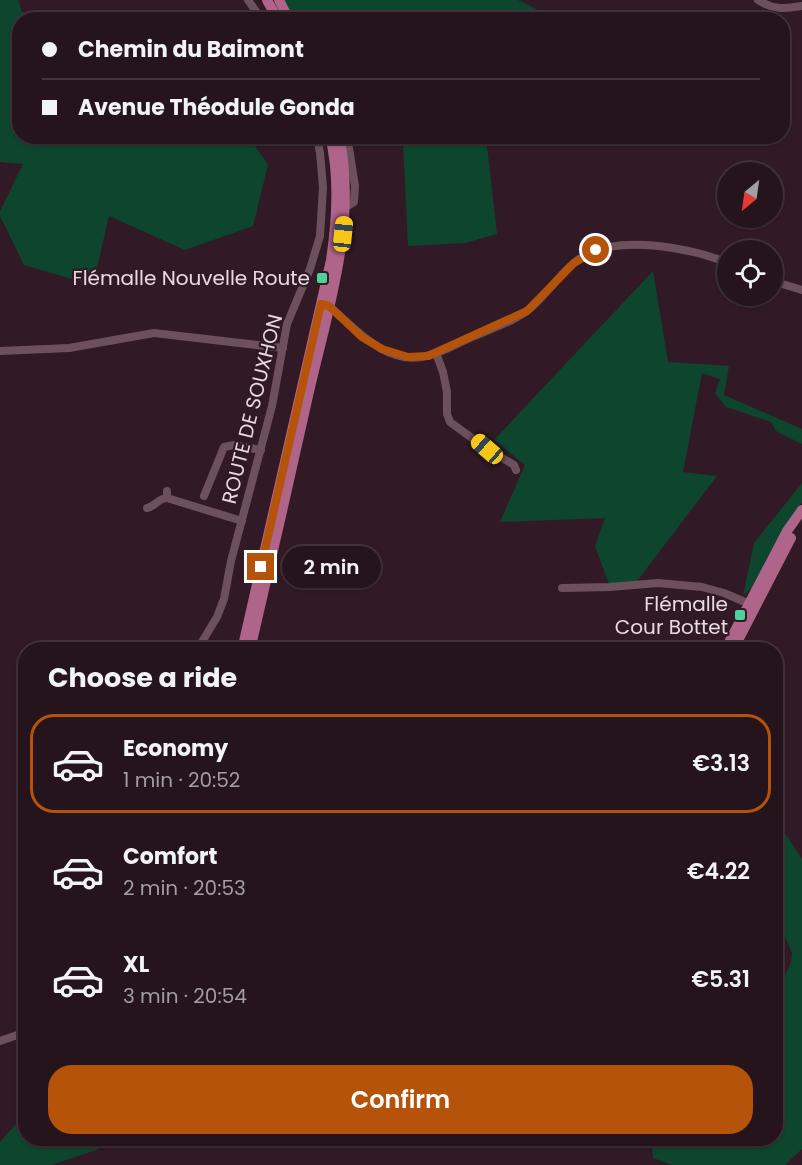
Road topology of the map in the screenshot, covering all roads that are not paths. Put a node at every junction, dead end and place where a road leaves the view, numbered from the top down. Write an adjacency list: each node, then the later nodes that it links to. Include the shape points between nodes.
1 (758, 0): 2 (street, via 772,8)
2 (802, 6)
3 (318, 144): 12 (street, ROUTE DE SOUXHON, via 323,186 320,236 288,320)
4 (331, 144): 7 (main road)
5 (340, 144): 7 (main road, via 345,176)
6 (348, 144): 7 (street, via 356,186 354,202)
7 (341, 207): 11 (main road, via 343,234)
8 (717, 259): 14 (street, via 667,248 626,246 596,250 574,263 527,311)
9 (783, 284): 10 (street)
10 (802, 290)
11 (325, 305): 14 (street, via 382,349 408,357); 25 (main road); 26 (main road)
12 (283, 348): 13 (street, via 154,333 69,348); 15 (street, ROUTE DE SOUXHON)
13 (0, 351)
14 (436, 353): 16 (street, via 443,372 450,422)
15 (261, 450): 17 (street, via 224,447); 21 (street, ROUTE DE SOUXHON)
16 (516, 470)
17 (204, 496)
18 (147, 508): 21 (street, via 167,494)
19 (802, 510): 23 (main road, via 787,531)
20 (802, 518): 23 (main road)
21 (242, 521): 24 (street, ROUTE DE SOUXHON, via 221,607)
22 (561, 588): 23 (street, via 658,582 702,587)
23 (752, 605): 27 (main road); 28 (main road)
24 (202, 642)
25 (244, 642)
26 (252, 642)
27 (730, 642)
28 (736, 642)
29 (18, 1035): 30 (street)
30 (0, 1041)

